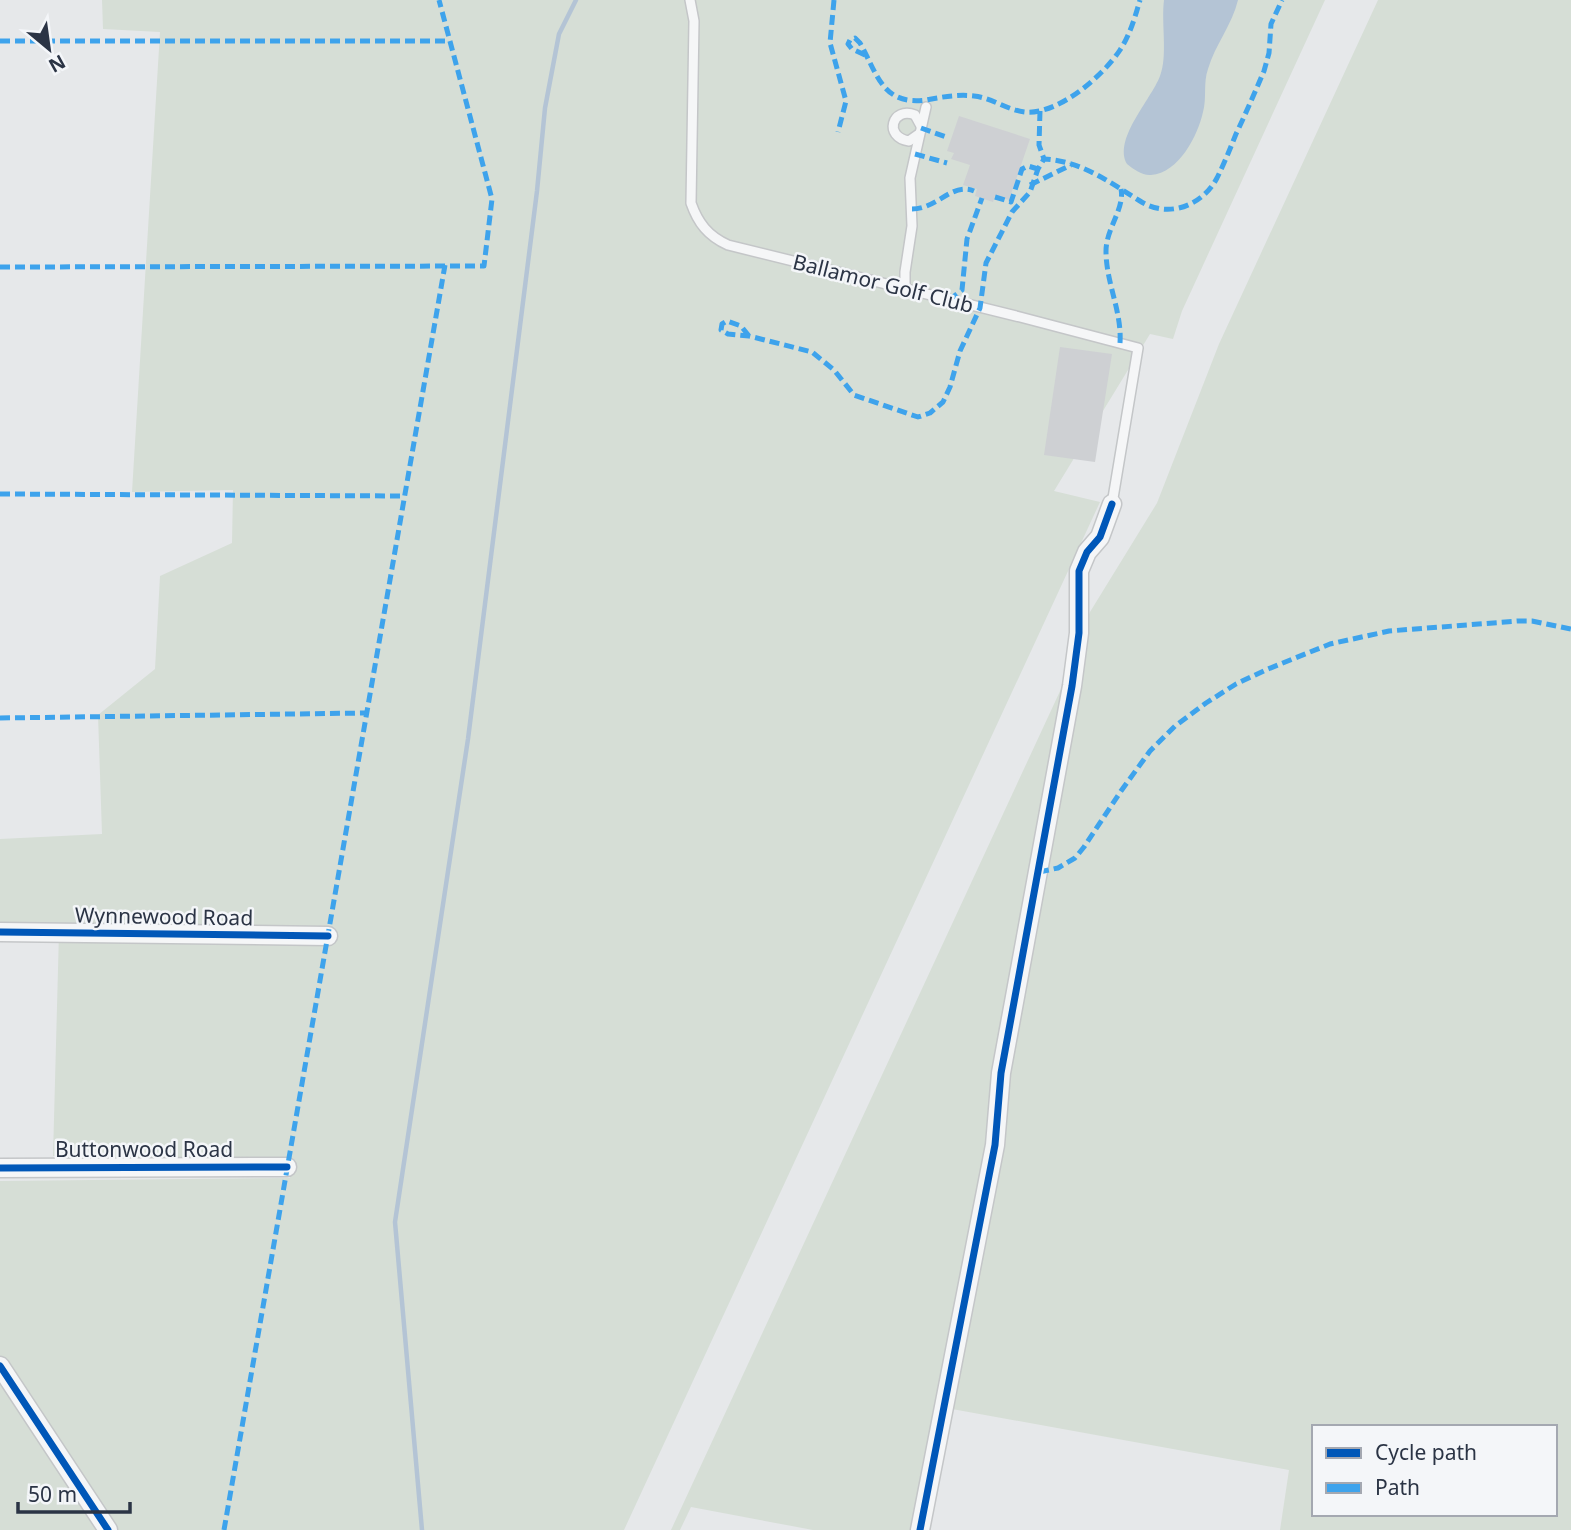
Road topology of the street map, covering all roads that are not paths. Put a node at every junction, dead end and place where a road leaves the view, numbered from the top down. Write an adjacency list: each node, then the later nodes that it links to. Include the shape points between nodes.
1 (690, 0): 3 (lane, Ballamor Golf Club, via 694,21 690,193 701,226 728,245)
2 (926, 107): 3 (lane, via 909,187 912,226)
3 (905, 289): 4 (lane, Ballamor Golf Club, via 1138,348)
4 (1112, 505): 11 (street, via 1100,537 1079,571 1079,633 1072,686 1001,1073 995,1145)
5 (0, 932): 6 (street, Wynnewood Road)
6 (328, 936)
7 (288, 1167): 8 (street, Buttonwood Road)
8 (0, 1168)
9 (0, 1366): 10 (street)
10 (108, 1530)
11 (920, 1530)

